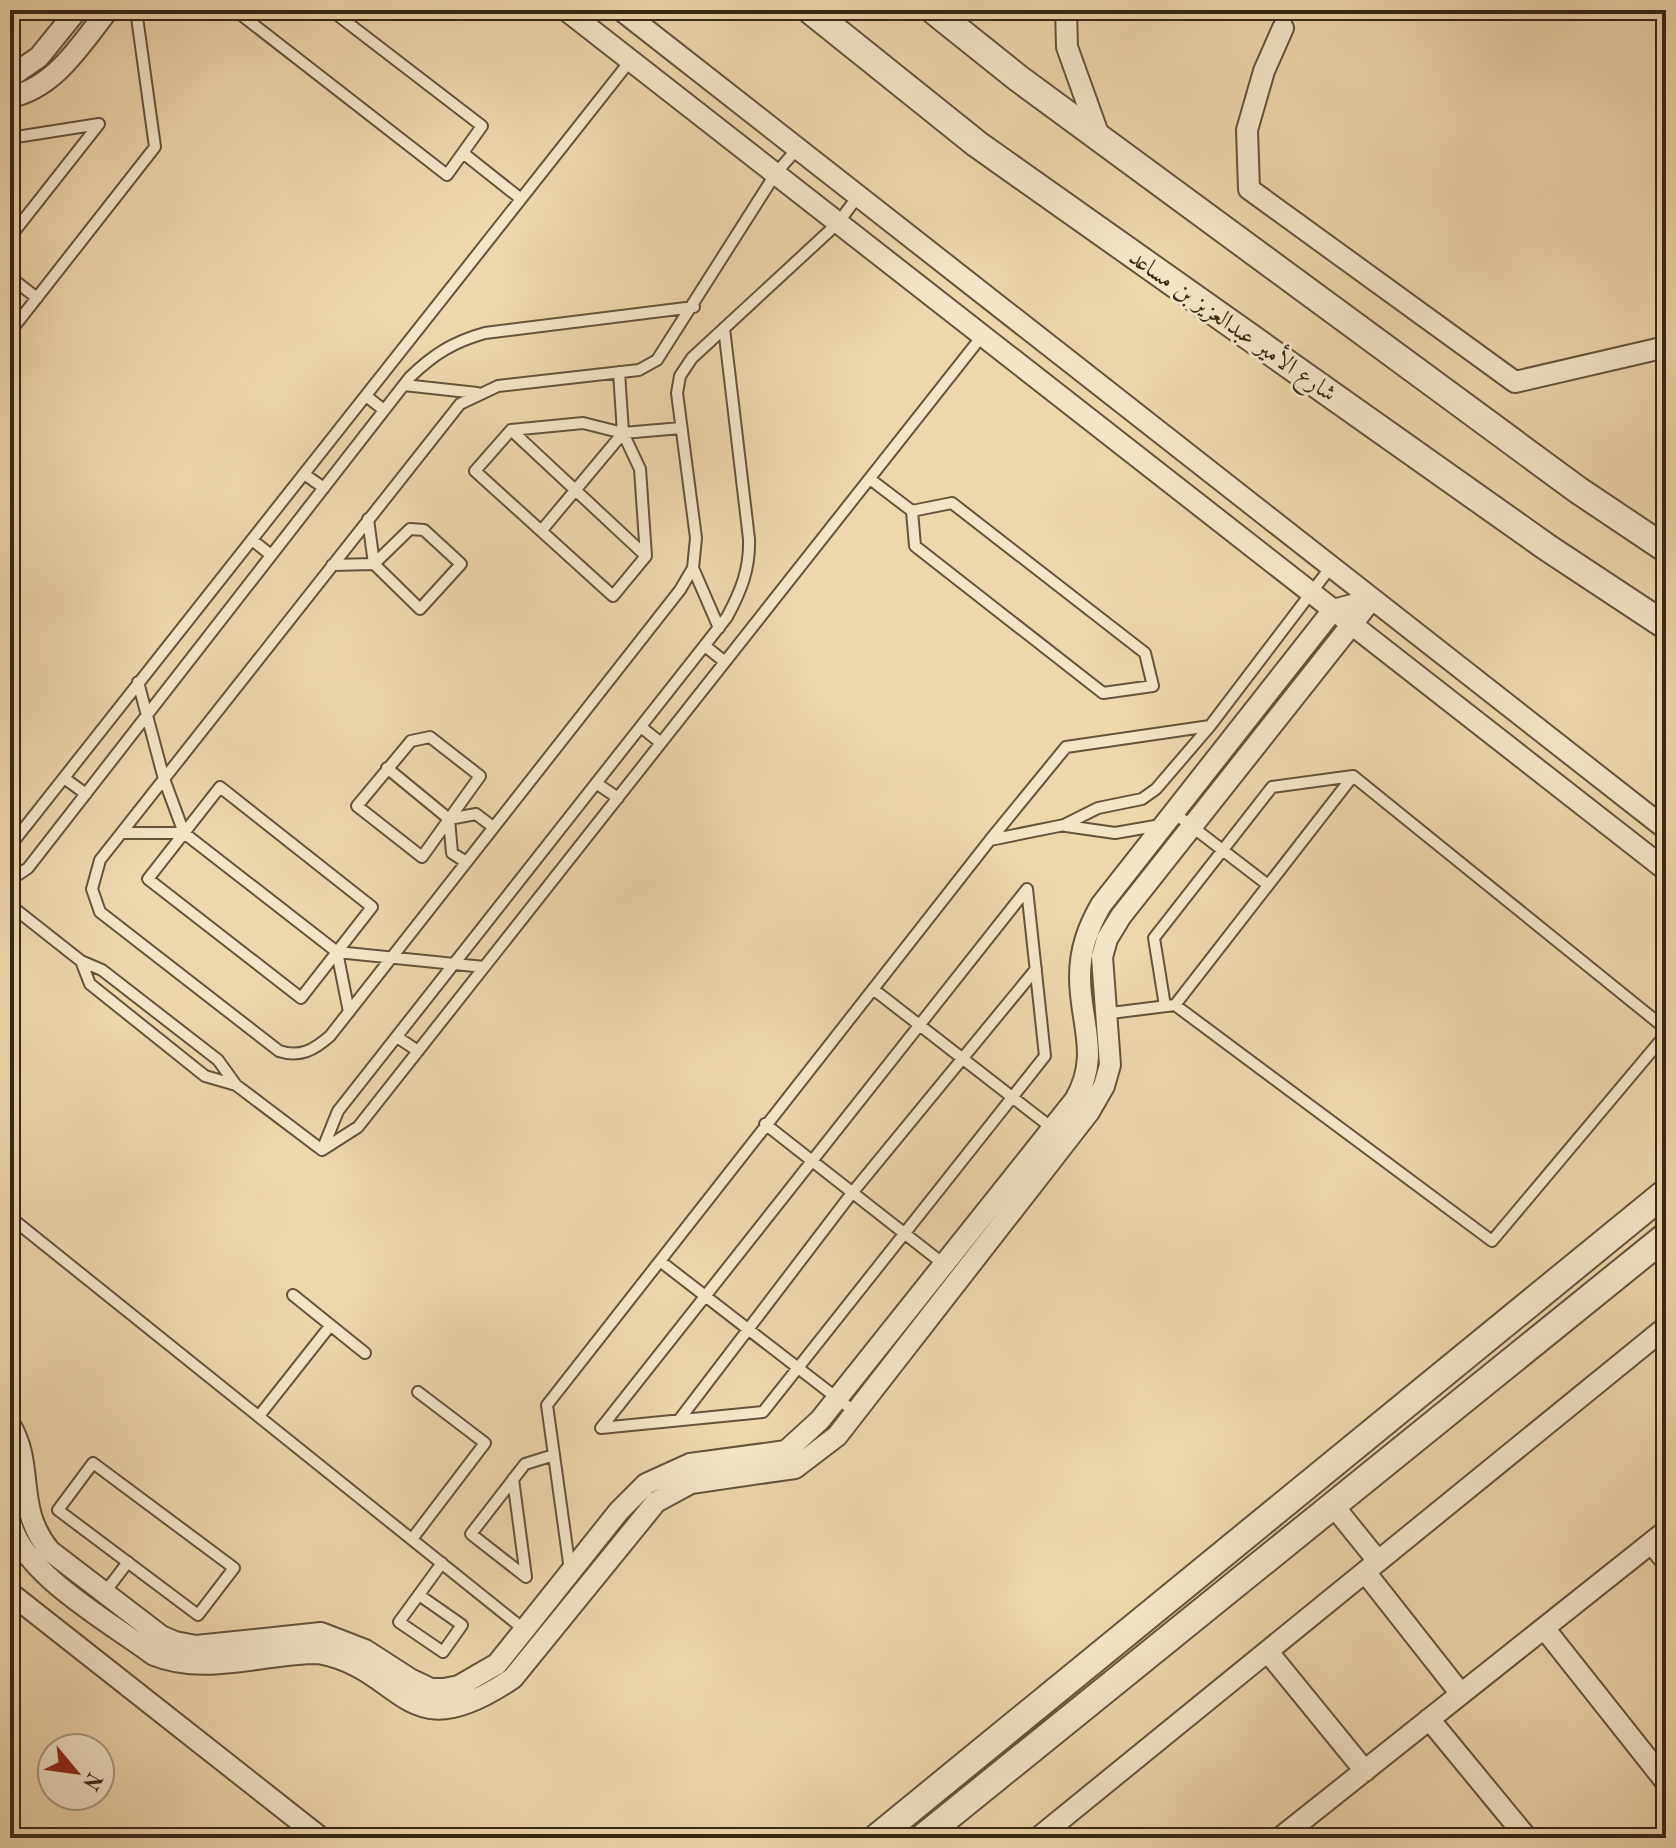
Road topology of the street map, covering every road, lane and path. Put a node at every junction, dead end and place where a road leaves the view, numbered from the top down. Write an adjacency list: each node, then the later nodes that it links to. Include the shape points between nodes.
1 (77, 10): 13 (street, via 39,57)
2 (108, 10): 14 (street, via 59,70 43,84)
3 (136, 10): 25 (lane, via 155,147)
4 (235, 10): 18 (lane, via 447,175)
5 (331, 10): 18 (lane, via 482,126)
6 (566, 10): 12 (street)
7 (621, 10): 17 (street)
8 (810, 10): 58 (street, شارع الأمير عبدالعزيز بن مساعد, via 977,144)
9 (1066, 10): 15 (street, via 1067,47)
10 (942, 11): 15 (street)
11 (1283, 28): 30 (street, via 1247,130 1249,189 1515,382)
12 (630, 61): 19 (street); 21 (lane)
13 (10, 77)
14 (10, 97)
15 (1100, 139): 47 (street)
16 (12, 140): 23 (lane, via 99,124)
17 (797, 149): 19 (lane); 20 (street)
18 (463, 153): 21 (lane)
19 (776, 173): 22 (street); 26 (lane)
20 (858, 196): 22 (lane); 53 (street)
21 (521, 199): 34 (lane)
22 (838, 223): 27 (lane); 29 (street)
23 (10, 237)
24 (10, 277): 25 (lane)
25 (37, 298): 28 (lane)
26 (694, 307): 31 (lane, via 657,360 639,370); 32 (lane, via 455,341)
27 (724, 328): 36 (lane, via 680,376); 59 (lane, via 750,563)
28 (10, 332)
29 (982, 336): 40 (lane); 54 (street)
30 (1666, 347)
31 (619, 372): 33 (lane); 38 (lane)
32 (404, 385): 33 (lane); 35 (lane)
33 (477, 393): 44 (lane, via 460,404)
34 (366, 396): 35 (lane); 39 (lane)
35 (384, 410): 41 (lane)
36 (681, 428): 38 (lane); 52 (lane, via 696,538)
37 (511, 430): 38 (lane, via 583,423); 42 (lane); 45 (lane, via 475,471)
38 (623, 433): 42 (lane); 49 (lane, via 640,469)
39 (304, 474): 41 (lane); 46 (lane)
40 (870, 479): 43 (lane); 61 (lane)
41 (324, 488): 48 (lane)
42 (575, 490): 45 (lane); 49 (lane)
43 (912, 511): 43 (lane, via 915,546 1103,693 1153,686 1145,653 952,503)
44 (368, 519): 50 (lane); 51 (lane)
45 (542, 530): 49 (lane, via 613,596)
46 (252, 540): 48 (lane); 62 (lane)
47 (1666, 549)
48 (271, 555): 63 (lane)
49 (646, 556)
50 (374, 564): 50 (lane, via 420,609 461,564 424,530 410,529); 51 (lane)
51 (332, 565): 70 (lane)
52 (693, 568): 59 (lane); 78 (lane)
53 (1330, 568): 54 (lane); 55 (street)
54 (1312, 592): 56 (street); 64 (lane)
55 (1371, 600): 56 (street); 57 (street); 79 (street)
56 (1333, 610): 57 (street); 75 (street)
57 (1354, 624): 77 (street); 86 (street)
58 (1666, 626)
59 (719, 628): 60 (lane)
60 (705, 646): 61 (lane); 65 (lane)
61 (725, 662): 66 (lane)
62 (138, 682): 63 (lane); 69 (lane)
63 (147, 715): 70 (lane); 72 (lane)
64 (1210, 726): 76 (lane, via 1142,799 1098,808); 82 (lane, via 1066,747)
65 (641, 727): 66 (lane); 71 (lane)
66 (661, 743): 73 (lane)
67 (387, 768): 74 (lane); 74 (lane, via 411,741 430,737 480,776); 74 (lane, via 357,806 422,857)
68 (1353, 776): 84 (lane, via 1272,787); 88 (lane); 101 (lane)
69 (64, 778): 72 (lane); 83 (lane)
70 (164, 779): 80 (lane); 81 (lane)
71 (596, 783): 73 (lane); 93 (lane)
72 (86, 794): 87 (lane, via 28,868)
73 (618, 798): 94 (lane)
74 (449, 819): 78 (lane, via 476,814); 85 (lane, via 452,853)
75 (1168, 819): 76 (lane, via 1115,833); 77 (lane); 99 (street, via 1101,905 1086,933 1080,978)
76 (1064, 825): 82 (lane)
77 (1190, 826): 84 (lane); 99 (street, via 1107,939)
78 (493, 827): 85 (lane)
79 (1666, 829)
80 (122, 833): 81 (lane); 98 (lane, via 100,860 92,889 93,902 109,921 279,1051 290,1055 316,1048)
81 (184, 833): 90 (lane); 90 (lane, via 220,787 372,907); 90 (lane, via 148,879 266,971 301,998)
82 (990, 840): 96 (lane)
83 (10, 846)
84 (1222, 850): 88 (lane); 97 (lane, via 1154,938)
85 (466, 862): 91 (lane)
86 (1666, 870)
87 (10, 880)
88 (1268, 885): 97 (lane)
89 (10, 905): 92 (lane)
90 (337, 952): 91 (lane); 98 (lane)
91 (390, 959): 93 (lane); 98 (lane)
92 (81, 961): 105 (lane, via 102,970 218,1060); 105 (lane, via 90,984 102,994 205,1076)
93 (453, 964): 94 (lane); 102 (lane)
94 (484, 967): 103 (lane)
95 (1036, 969): 100 (lane, via 1027,889); 104 (lane); 106 (lane, via 1045,1056)
96 (873, 989): 100 (lane); 107 (lane)
97 (1170, 1006): 99 (lane); 101 (lane, via 1492,1241)
98 (349, 1012)
99 (1095, 1015): 108 (street, via 1086,1079); 118 (street, via 1110,1065 1104,1086)
100 (920, 1025): 104 (lane); 110 (lane)
101 (1666, 1032)
102 (397, 1037): 103 (lane); 109 (lane, via 338,1111)
103 (418, 1051): 109 (lane, via 358,1127)
104 (962, 1058): 106 (lane); 112 (lane)
105 (236, 1085): 109 (lane)
106 (1012, 1097): 108 (lane); 114 (lane)
107 (765, 1124): 110 (lane); 116 (lane)
108 (1052, 1128): 117 (street)
109 (322, 1150)
110 (812, 1161): 112 (lane); 120 (lane)
111 (1666, 1192): 155 (street)
112 (852, 1193): 114 (lane); 123 (lane)
113 (10, 1217): 129 (lane)
114 (903, 1232): 117 (lane); 125 (lane)
115 (1666, 1236): 134 (street)
116 (660, 1261): 120 (lane); 132 (lane, via 547,1405)
117 (944, 1264): 118 (lane); 127 (street)
118 (961, 1277): 128 (street)
119 (293, 1295): 121 (lane)
120 (705, 1296): 123 (lane); 130 (lane, via 601,1428)
121 (330, 1326): 124 (lane); 129 (lane)
122 (1666, 1327): 141 (street)
123 (750, 1330): 125 (lane); 130 (lane)
124 (365, 1353)
125 (798, 1367): 127 (lane); 130 (lane, via 763,1412)
126 (418, 1392): 137 (lane, via 485,1443)
127 (837, 1398): 128 (lane); 142 (street, via 786,1451 690,1464 646,1484)
128 (855, 1412): 147 (street, via 837,1436 795,1468 691,1483 656,1502)
129 (259, 1416): 137 (lane)
130 (679, 1420)
131 (10, 1425): 145 (street, via 38,1537)
132 (554, 1455): 133 (lane, via 525,1464); 142 (lane)
133 (513, 1479): 133 (lane, via 471,1534 526,1577 521,1535)
134 (1332, 1504): 141 (street); 156 (street)
135 (10, 1518): 145 (street, via 27,1556)
136 (1659, 1537): 138 (street); 146 (street)
137 (412, 1539): 140 (lane)
138 (1666, 1561)
139 (128, 1562): 139 (lane, via 198,1615 234,1568 93,1463 58,1510); 145 (lane)
140 (442, 1563): 144 (lane); 147 (lane)
141 (1372, 1567): 148 (street); 149 (street)
142 (570, 1574): 147 (street)
143 (10, 1593): 154 (street)
144 (419, 1595): 144 (lane, via 399,1622 443,1652 462,1625)
145 (98, 1601): 147 (street, via 154,1655 169,1661 194,1664 327,1654 354,1665 399,1696 446,1709 466,1705 513,1678)
146 (1544, 1628): 149 (street); 152 (street)
147 (534, 1637)
148 (1268, 1652): 151 (street); 157 (street)
149 (1461, 1694): 150 (street)
150 (1429, 1719): 151 (street); 153 (street)
151 (1365, 1771): 158 (street)
152 (1666, 1782)
153 (1520, 1836)
154 (321, 1838)
155 (876, 1838)
156 (922, 1838)
157 (1038, 1838)
158 (1280, 1838)

